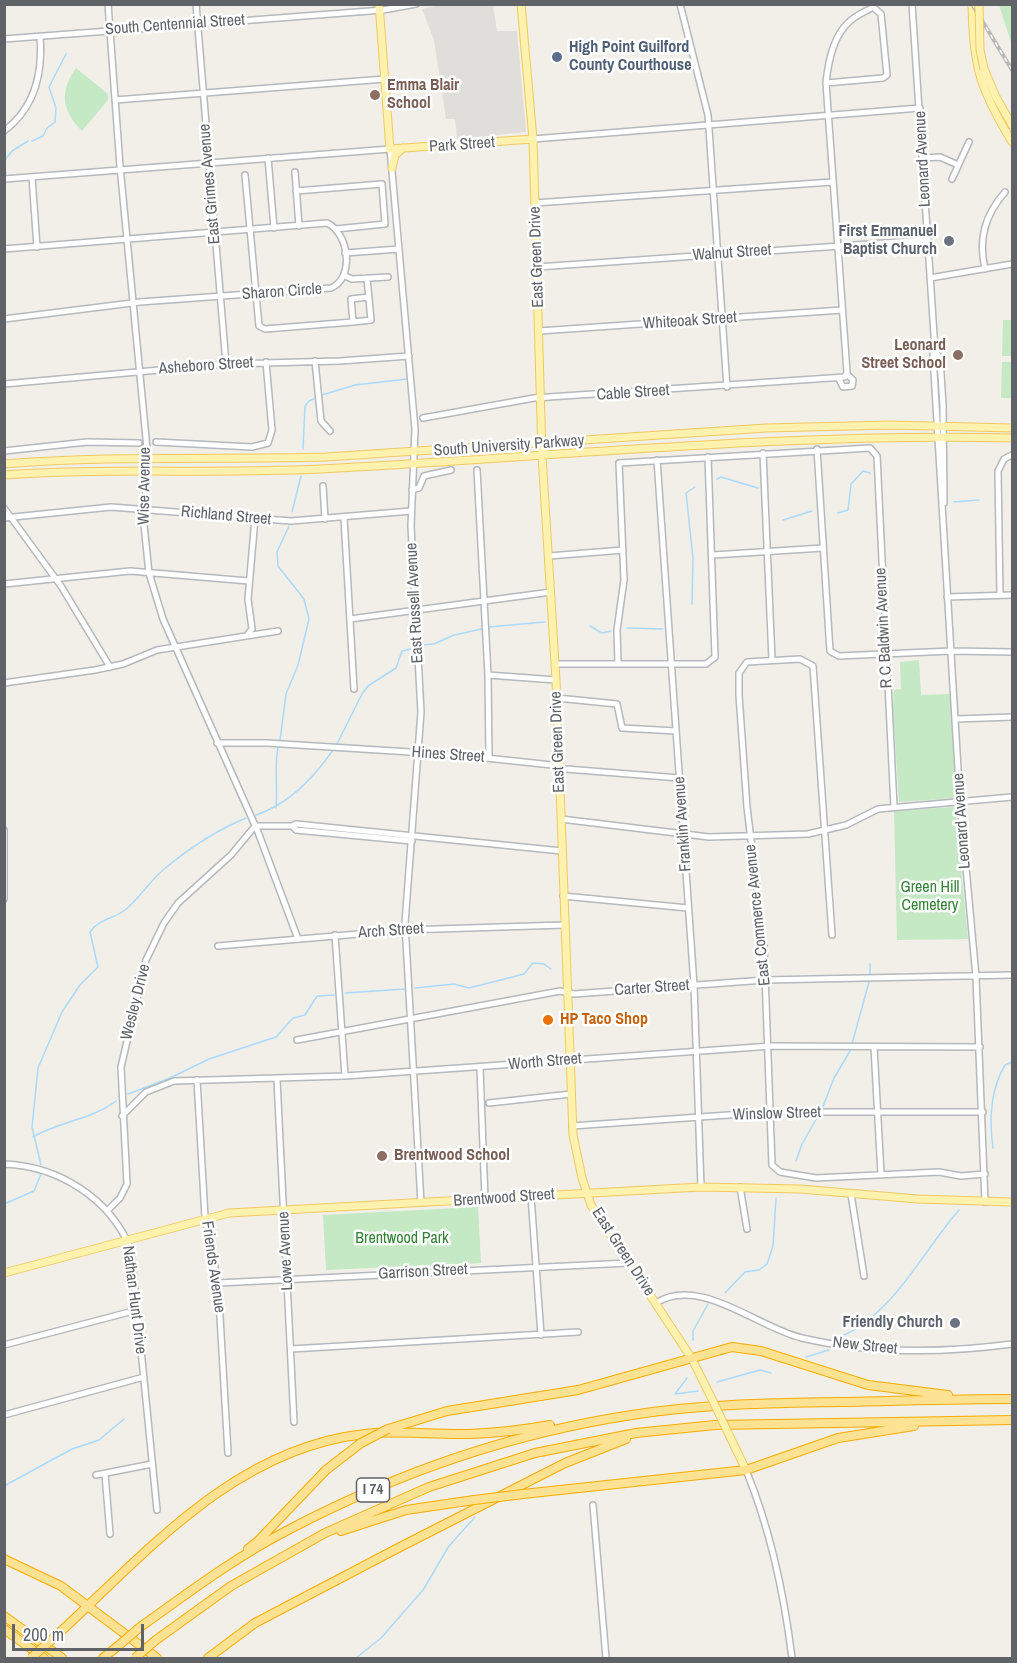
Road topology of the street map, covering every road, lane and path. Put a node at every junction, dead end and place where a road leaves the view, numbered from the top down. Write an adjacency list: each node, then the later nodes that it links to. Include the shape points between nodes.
1 (108, 4): 11 (street, Wise Avenue)
2 (196, 4): 10 (street, East Grimes Avenue)
3 (416, 4): 9 (street, South Centennial Street)
4 (521, 4): 24 (main road, East Green Drive)
5 (680, 4): 21 (street)
6 (912, 4): 19 (street, Leonard Avenue)
7 (972, 4): 14 (main road, via 973,42)
8 (979, 4): 14 (main road, bridge)
9 (379, 7): 10 (street, South Centennial Street); 15 (main road, East Russell Avenue)
10 (198, 23): 11 (street, South Centennial Street); 17 (street, East Grimes Avenue)
11 (110, 30): 12 (street, South Centennial Street); 18 (street, Wise Avenue)
12 (40, 36): 13 (street, South Centennial Street); 23 (street, via 40,70 29,105 20,120)
13 (4, 39)
14 (981, 71): 22 (main road); 26 (main road, via 988,102)
15 (385, 79): 17 (street); 28 (main road, East Russell Avenue)
16 (826, 83): 16 (street, via 827,66 841,32 857,16 873,7 878,9 887,75); 20 (street)
17 (203, 93): 18 (street); 31 (street, East Grimes Avenue)
18 (115, 99): 34 (street, Wise Avenue)
19 (920, 108): 20 (street, Park Street); 30 (street, Leonard Avenue)
20 (828, 115): 21 (street, Park Street); 40 (street)
21 (709, 123): 24 (street, Park Street); 41 (street)
22 (1012, 125)
23 (4, 131)
24 (533, 139): 27 (main road, Park Street); 44 (main road, East Green Drive)
25 (969, 142): 32 (street)
26 (1012, 142)
27 (403, 148): 28 (main road, Park Street); 33 (main road, via 395,155)
28 (390, 149): 29 (street, Park Street); 33 (street, East Russell Avenue)
29 (268, 158): 31 (street, Park Street); 46 (street)
30 (923, 158): 32 (street, via 940,157); 51 (street, Leonard Avenue)
31 (209, 163): 34 (street, Park Street); 49 (street, East Grimes Avenue)
32 (957, 164): 39 (street)
33 (392, 168): 55 (street, East Russell Avenue)
34 (120, 170): 37 (street, Park Street); 50 (street, Wise Avenue)
35 (295, 172): 42 (street)
36 (245, 175): 48 (street)
37 (32, 177): 38 (street, Park Street); 53 (street)
38 (4, 179)
39 (952, 179)
40 (832, 182): 41 (street); 52 (street)
41 (714, 190): 44 (street); 57 (street)
42 (296, 191): 45 (street); 47 (street, via 382,184 386,224)
43 (1005, 192): 60 (street, via 982,232)
44 (535, 203): 59 (main road, East Green Drive)
45 (299, 226): 46 (street); 47 (street, via 327,223)
46 (274, 228): 48 (street)
47 (336, 229): 56 (street, Sharon Circle, via 343,237)
48 (249, 230): 49 (street); 65 (street)
49 (214, 233): 50 (street); 66 (street, East Grimes Avenue)
50 (126, 240): 53 (street); 68 (street, Wise Avenue)
51 (927, 240): 52 (street, Walnut Street); 64 (street, Leonard Avenue)
52 (837, 246): 57 (street, Walnut Street); 69 (street)
53 (37, 247): 54 (street)
54 (4, 249)
55 (399, 249): 56 (street); 74 (street, East Russell Avenue)
56 (345, 253): 61 (street, Sharon Circle)
57 (718, 254): 59 (street, Walnut Street); 70 (street)
58 (1012, 264): 60 (street)
59 (537, 267): 73 (main road, East Green Drive)
60 (986, 269): 64 (street)
61 (345, 276): 63 (street); 65 (street, Sharon Circle, via 331,288)
62 (388, 277): 63 (street)
63 (367, 278): 67 (street)
64 (930, 278): 83 (street, Leonard Avenue, via 935,350 940,359)
65 (254, 295): 66 (street, Sharon Circle); 72 (street, via 261,328)
66 (220, 297): 68 (street, Sharon Circle); 77 (street, East Grimes Avenue)
67 (369, 297): 72 (street, via 371,320); 72 (street, via 351,299)
68 (132, 304): 71 (street, Sharon Circle); 78 (street, Wise Avenue)
69 (842, 310): 70 (street, Whiteoak Street); 80 (street, Cable Street, via 844,377)
70 (722, 318): 73 (street, Whiteoak Street); 80 (street)
71 (4, 319)
72 (353, 322)
73 (539, 331): 81 (main road, East Green Drive)
74 (409, 356): 75 (street, Asheboro Street); 93 (street, East Russell Avenue)
75 (315, 361): 76 (street, Asheboro Street); 85 (street, via 321,420)
76 (266, 362): 77 (street, Asheboro Street); 88 (street, via 272,430 268,444 252,447)
77 (226, 364): 78 (street, Asheboro Street)
78 (138, 371): 79 (street, Asheboro Street); 98 (street, Wise Avenue)
79 (4, 384)
80 (727, 387): 81 (street, Cable Street)
81 (541, 398): 82 (street, Cable Street); 90 (main road, East Green Drive)
82 (423, 418)
83 (940, 426): 84 (main road, South University Parkway); 86 (street, Leonard Avenue); 90 (main road, South University Parkway, via 766,428)
84 (1012, 428)
85 (330, 431)
86 (940, 437): 87 (main road, South University Parkway); 95 (main road, South University Parkway, via 798,438); 127 (street, Leonard Avenue)
87 (1012, 438)
88 (156, 442)
89 (140, 443): 92 (street, via 87,442)
90 (542, 443): 93 (main road, South University Parkway); 95 (main road, East Green Drive)
91 (817, 449): 94 (street); 115 (street); 136 (street, R C Baldwin Avenue, via 866,447 877,456)
92 (4, 451)
93 (414, 452): 98 (main road, South University Parkway, via 263,459); 101 (street, East Russell Avenue)
94 (764, 453): 97 (street); 117 (street)
95 (542, 455): 101 (main road, South University Parkway); 119 (main road, East Green Drive)
96 (1012, 455): 125 (street, via 1001,463 998,471)
97 (708, 457): 99 (street); 118 (street)
98 (148, 459): 100 (main road, South University Parkway, via 75,458); 102 (street, Wise Avenue)
99 (657, 460): 116 (street, via 618,464); 140 (street, Franklin Avenue)
100 (4, 464)
101 (414, 464): 102 (main road, South University Parkway, via 301,470); 107 (street, East Russell Avenue)
102 (148, 470): 105 (main road, South University Parkway); 109 (street, Wise Avenue)
103 (451, 470): 107 (street, via 424,476 419,488)
104 (477, 470): 128 (street)
105 (4, 475)
106 (323, 486): 114 (street)
107 (412, 490): 110 (street, East Russell Avenue)
108 (4, 508): 111 (street)
109 (146, 508): 111 (street, Richland Street, via 111,507); 112 (street, Richland Street); 120 (street, Wise Avenue)
110 (411, 511): 113 (street, Richland Street); 129 (street, East Russell Avenue)
111 (8, 517): 121 (street)
112 (255, 518): 114 (street, Richland Street); 122 (street)
113 (344, 518): 114 (street, Richland Street); 130 (street)
114 (326, 519)
115 (823, 548): 117 (street); 136 (street, via 830,651 838,656)
116 (623, 550): 119 (street); 139 (street)
117 (768, 551): 118 (street); 137 (street)
118 (713, 555): 140 (street, via 715,657 706,664)
119 (549, 556): 124 (main road, East Green Drive)
120 (149, 573): 121 (street); 122 (street); 133 (street, Wise Avenue)
121 (54, 578): 123 (street); 141 (street)
122 (249, 581): 132 (street, via 252,629)
123 (4, 584)
124 (551, 592): 128 (street); 138 (main road, East Green Drive)
125 (1000, 595): 126 (street); 127 (street)
126 (1012, 595)
127 (947, 597): 134 (street, Leonard Avenue)
128 (483, 601): 129 (street); 142 (street)
129 (416, 610): 130 (street); 151 (street, East Russell Avenue, via 421,700)
130 (350, 619): 145 (street)
131 (278, 631): 132 (street)
132 (246, 635): 133 (street)
133 (175, 648): 141 (street, via 157,650); 150 (street, Wise Avenue)
134 (951, 651): 135 (street); 136 (street); 148 (street, Leonard Avenue)
135 (1012, 652)
136 (885, 654): 157 (street, R C Baldwin Avenue)
137 (772, 660): 163 (street, via 807,661 813,666); 165 (street, East Commerce Avenue, via 751,662 742,666 739,673)
138 (555, 664): 139 (street); 143 (main road, East Green Drive)
139 (618, 664): 140 (street)
140 (671, 664): 149 (street, Franklin Avenue)
141 (110, 667): 144 (street)
142 (488, 675): 143 (street); 152 (street)
143 (556, 680): 146 (main road, East Green Drive)
144 (4, 683)
145 (354, 689)
146 (556, 698): 149 (street, via 618,704 622,728); 153 (main road, East Green Drive)
147 (1012, 717): 148 (street)
148 (956, 719): 156 (street, Leonard Avenue)
149 (676, 731): 154 (street, Franklin Avenue)
150 (217, 743): 151 (street, Hines Street, via 267,742); 159 (street, Wise Avenue)
151 (419, 753): 152 (street, Hines Street); 164 (street, East Russell Avenue)
152 (489, 758): 153 (street, Hines Street)
153 (559, 767): 154 (street, Hines Street); 158 (main road, East Green Drive)
154 (679, 778): 162 (street, Franklin Avenue)
155 (1012, 797): 156 (street)
156 (960, 802): 157 (street); 179 (street, Leonard Avenue)
157 (894, 807): 163 (street, via 865,814)
158 (561, 819): 162 (street); 168 (main road, East Green Drive)
159 (255, 826): 160 (street); 176 (street, Wise Avenue); 201 (street, Wesley Drive, via 231,855 178,903 153,944 141,975 123,1055)
160 (292, 826): 164 (street); 166 (street, via 296,830)
161 (4, 830): 167 (street)
162 (683, 833): 165 (street); 171 (street, Franklin Avenue)
163 (824, 833): 165 (street); 175 (street)
164 (412, 834): 166 (street, East Russell Avenue); 168 (street)
165 (750, 836): 180 (street, East Commerce Avenue)
166 (412, 841): 173 (street, East Russell Avenue)
167 (5, 844): 170 (street)
168 (562, 851): 169 (main road, East Green Drive)
169 (563, 896): 171 (street); 172 (main road, East Green Drive)
170 (4, 899)
171 (688, 909): 181 (street, Franklin Avenue)
172 (564, 925): 173 (street, Arch Street); 182 (main road, East Green Drive)
173 (405, 930): 174 (street, Arch Street); 183 (street, East Russell Avenue)
174 (335, 935): 176 (street, Arch Street); 184 (street)
175 (832, 935)
176 (298, 939): 177 (street, Arch Street)
177 (218, 946)
178 (1012, 975): 179 (street, Carter Street)
179 (976, 977): 180 (street, Carter Street); 188 (street, Leonard Avenue)
180 (765, 980): 181 (street, Carter Street); 186 (street, East Commerce Avenue)
181 (694, 985): 182 (street, Carter Street); 189 (street, Franklin Avenue)
182 (567, 992): 183 (street, Carter Street); 190 (main road, East Green Drive)
183 (412, 1017): 184 (street, Carter Street); 192 (street, East Russell Avenue)
184 (342, 1030): 185 (street, Carter Street); 193 (street)
185 (297, 1040)
186 (768, 1047): 187 (street, Worth Street); 189 (street, Worth Street); 198 (street, East Commerce Avenue)
187 (874, 1047): 188 (street, Worth Street); 200 (street)
188 (980, 1047): 199 (street, Leonard Avenue)
189 (696, 1051): 190 (street, Worth Street); 202 (street, Franklin Avenue)
190 (570, 1059): 191 (street, Worth Street); 196 (main road, East Green Drive)
191 (480, 1068): 192 (street, Worth Street); 212 (street)
192 (415, 1072): 193 (street, Worth Street); 215 (street, East Russell Avenue)
193 (345, 1076): 195 (street, Worth Street)
194 (197, 1080): 195 (street, Worth Street); 201 (street, Worth Street, via 157,1086); 218 (street, Friends Avenue)
195 (277, 1080): 216 (street, Lowe Avenue)
196 (571, 1094): 197 (street); 203 (main road, East Green Drive)
197 (489, 1103)
198 (771, 1112): 200 (street, Winslow Street); 202 (street, Winslow Street); 205 (street, East Commerce Avenue, via 772,1165 780,1172 816,1178)
199 (983, 1112): 200 (street, Winslow Street); 206 (street, Leonard Avenue)
200 (877, 1113): 205 (street)
201 (123, 1116): 217 (street, Wesley Drive, via 127,1184)
202 (698, 1117): 203 (street, Winslow Street); 207 (street, Franklin Avenue)
203 (572, 1126): 209 (main road, East Green Drive)
204 (4, 1164): 217 (street, Nathan Hunt Drive, via 57,1176 78,1187)
205 (881, 1174): 206 (street)
206 (985, 1174): 213 (street, Leonard Avenue)
207 (700, 1187): 208 (main road, Brentwood Street); 209 (main road, Brentwood Street)
208 (740, 1187): 210 (main road, Brentwood Street); 219 (street)
209 (586, 1193): 211 (main road, Brentwood Street); 221 (main road, East Green Drive)
210 (851, 1194): 213 (main road, Brentwood Street); 224 (street)
211 (531, 1196): 212 (main road, Brentwood Street); 222 (street)
212 (485, 1199): 215 (main road, Brentwood Street)
213 (985, 1202): 214 (main road, Brentwood Street)
214 (1012, 1202)
215 (421, 1203): 216 (main road, Brentwood Street)
216 (283, 1210): 218 (main road, Brentwood Street); 225 (street, Lowe Avenue)
217 (107, 1211): 220 (street, Nathan Hunt Drive)
218 (205, 1217): 220 (main road, Brentwood Street); 226 (street, Friends Avenue)
219 (747, 1229)
220 (128, 1241): 223 (main road, Brentwood Street); 228 (street, Nathan Hunt Drive)
221 (628, 1263): 222 (street, Garrison Street); 227 (main road, East Green Drive)
222 (536, 1266): 225 (street, Garrison Street); 230 (street)
223 (4, 1274)
224 (864, 1276)
225 (288, 1280): 226 (street, Garrison Street); 233 (street, Lowe Avenue)
226 (219, 1283): 244 (street, Friends Avenue)
227 (657, 1303): 231 (street, New Street, via 678,1296 701,1295 780,1332 826,1342 948,1351); 234 (main road, East Green Drive)
228 (137, 1310): 232 (street); 235 (street, Nathan Hunt Drive)
229 (578, 1332): 230 (street)
230 (541, 1335): 233 (street)
231 (1012, 1344)
232 (4, 1345)
233 (291, 1349): 242 (street, Lowe Avenue)
234 (692, 1359): 236 (highway, via 723,1348 749,1348 868,1385); 246 (main road, East Green Drive, bridge); 254 (highway, bridge, via 555,1395 447,1411 388,1429 361,1443 326,1470 258,1541)
235 (144, 1377): 238 (street); 245 (street, Nathan Hunt Drive)
236 (999, 1399): 237 (highway, I 74); 239 (highway, I 74, via 733,1405)
237 (1012, 1399)
238 (4, 1414)
239 (634, 1414): 254 (highway, I 74, via 517,1439 410,1474 290,1529); 255 (highway, via 505,1432 366,1434 296,1449 215,1493)
240 (970, 1420): 241 (highway, I 74); 243 (highway, I 74); 246 (highway, via 955,1425 857,1433)
241 (1012, 1420)
242 (294, 1422)
243 (682, 1427): 252 (highway, I 74, via 560,1447 466,1474 381,1506); 264 (highway, via 617,1442 565,1463 255,1623)
244 (228, 1453)
245 (152, 1464): 247 (street); 250 (street, Nathan Hunt Drive)
246 (746, 1470): 252 (highway, bridge, via 430,1505 385,1515); 266 (street, via 770,1537)
247 (105, 1474): 248 (street); 251 (street)
248 (96, 1475)
249 (593, 1506): 265 (street)
250 (157, 1510)
251 (110, 1534)
252 (280, 1557): 262 (highway, I 74, bridge, via 231,1586)
253 (7, 1560): 255 (highway, via 62,1586)
254 (212, 1576): 261 (highway, I 74, bridge)
255 (89, 1606): 258 (highway, bridge); 263 (highway)
256 (4, 1616): 260 (highway)
257 (4, 1629): 259 (highway)
258 (31, 1659)
259 (44, 1659)
260 (62, 1659)
261 (103, 1659)
262 (135, 1659)
263 (157, 1659)
264 (208, 1659)
265 (606, 1659)
266 (792, 1659)

